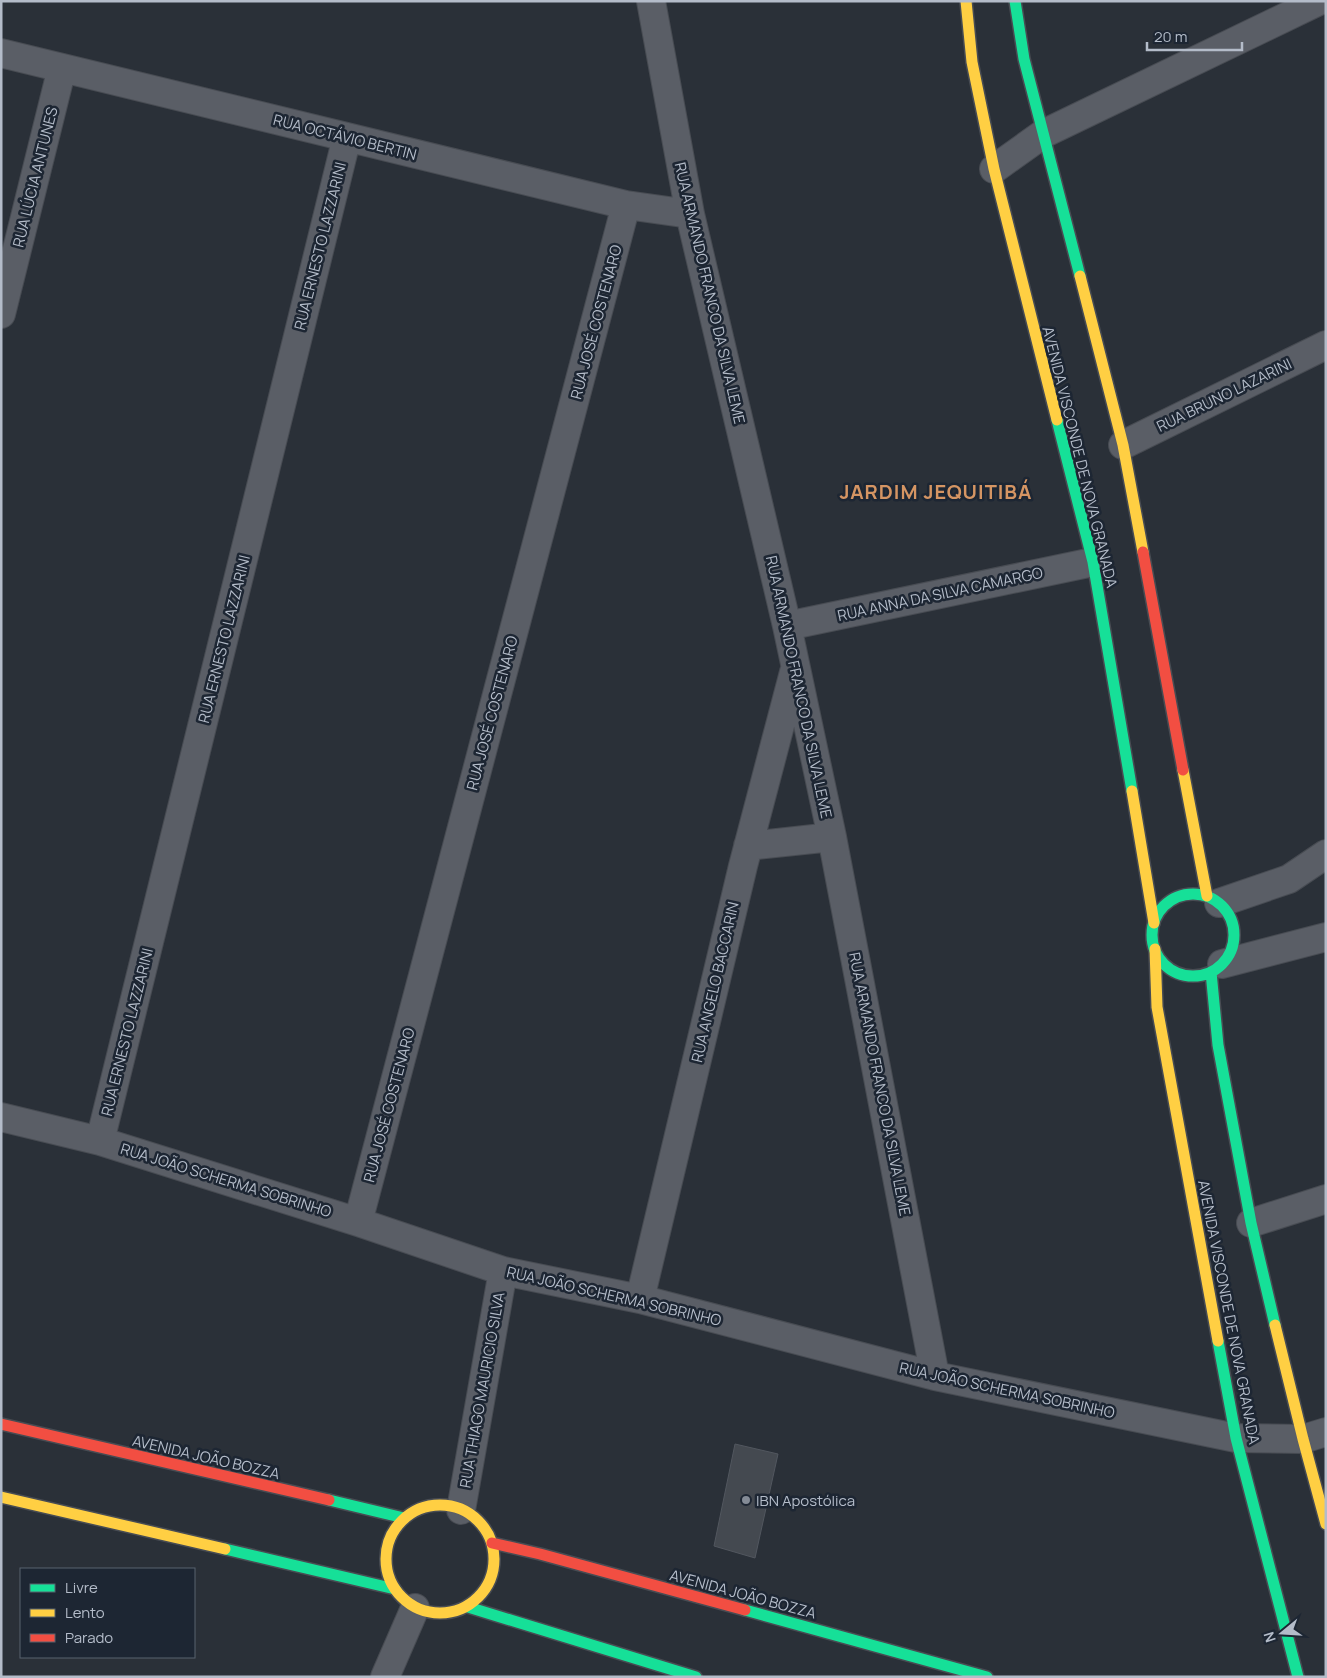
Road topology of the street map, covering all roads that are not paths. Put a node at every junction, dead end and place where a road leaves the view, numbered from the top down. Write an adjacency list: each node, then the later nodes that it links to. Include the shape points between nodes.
1 (651, 1): 11 (street, RUA ARMANDO FRANCO DA SILVA LEME)
2 (966, 1): 9 (street, AVENIDA VISCONDE DE NOVA GRANADA, via 972,62)
3 (1014, 1): 7 (street, via 1024,59)
4 (1319, 1): 7 (street)
5 (1, 53): 6 (street, RUA OCTÁVIO BERTIN)
6 (62, 68): 8 (street, RUA OCTÁVIO BERTIN); 12 (street, RUA LÚCIA ANTUNES)
7 (1043, 134): 9 (street); 14 (street)
8 (347, 137): 10 (street, RUA OCTÁVIO BERTIN); 27 (street, RUA ERNESTO LAZZARINI)
9 (994, 169): 15 (street, AVENIDA VISCONDE DE NOVA GRANADA)
10 (626, 205): 11 (street, RUA OCTÁVIO BERTIN); 29 (street, RUA JOSÉ COSTENARO)
11 (690, 214): 16 (street, RUA ARMANDO FRANCO DA SILVA LEME)
12 (1, 314)
13 (1326, 345): 14 (street, RUA BRUNO LAZARINI)
14 (1122, 445): 21 (street)
15 (1093, 562): 16 (street, RUA ANNA DA SILVA CAMARGO); 22 (street, AVENIDA VISCONDE DE NOVA GRANADA)
16 (787, 626): 17 (street, RUA ARMANDO FRANCO DA SILVA LEME)
17 (795, 666): 18 (street, RUA ARMANDO FRANCO DA SILVA LEME); 19 (street, RUA ANGELO BACCARIN)
18 (832, 837): 19 (street); 33 (street, RUA ARMANDO FRANCO DA SILVA LEME)
19 (748, 846): 32 (street, RUA ANGELO BACCARIN)
20 (1326, 854): 21 (street, via 1289,879)
21 (1213, 899): 22 (street, via 1194,894 1181,895 1169,901); 25 (street, via 1228,913 1234,926 1230,953)
22 (1154, 923): 24 (street, via 1152,936)
23 (1326, 937): 25 (street)
24 (1155, 948): 25 (street, via 1161,960 1184,975 1198,976); 36 (street, AVENIDA VISCONDE DE NOVA GRANADA, via 1157,1007)
25 (1217, 968): 30 (street, via 1218,1045)
26 (1, 1117): 27 (street, RUA JOÃO SCHERMA SOBRINHO)
27 (100, 1141): 29 (street, RUA JOÃO SCHERMA SOBRINHO)
28 (1326, 1199): 30 (street)
29 (358, 1222): 31 (street, RUA JOÃO SCHERMA SOBRINHO)
30 (1252, 1223): 35 (street)
31 (503, 1271): 32 (street, RUA JOÃO SCHERMA SOBRINHO); 38 (street, RUA THIAGO MAURICIO SILVA)
32 (640, 1299): 33 (street, RUA JOÃO SCHERMA SOBRINHO)
33 (935, 1376): 36 (street, RUA JOÃO SCHERMA SOBRINHO)
34 (1, 1424): 39 (street, AVENIDA JOÃO BOZZA)
35 (1314, 1435): 36 (street, RUA JOÃO SCHERMA SOBRINHO); 40 (street)
36 (1236, 1438): 48 (street, AVENIDA VISCONDE DE NOVA GRANADA)
37 (1, 1497): 42 (street)
38 (461, 1510): 39 (street, via 435,1505 418,1509); 41 (street, via 470,1513 483,1526)
39 (404, 1518): 42 (street, via 392,1532 386,1549 386,1566)
40 (1326, 1524)
41 (492, 1542): 43 (street, via 495,1561 491,1579); 47 (street, AVENIDA JOÃO BOZZA)
42 (395, 1588): 44 (street, via 401,1598)
43 (468, 1607): 44 (street, via 450,1613 432,1613); 46 (street)
44 (415, 1608): 45 (street)
45 (385, 1677)
46 (696, 1677)
47 (986, 1677)
48 (1298, 1677)

